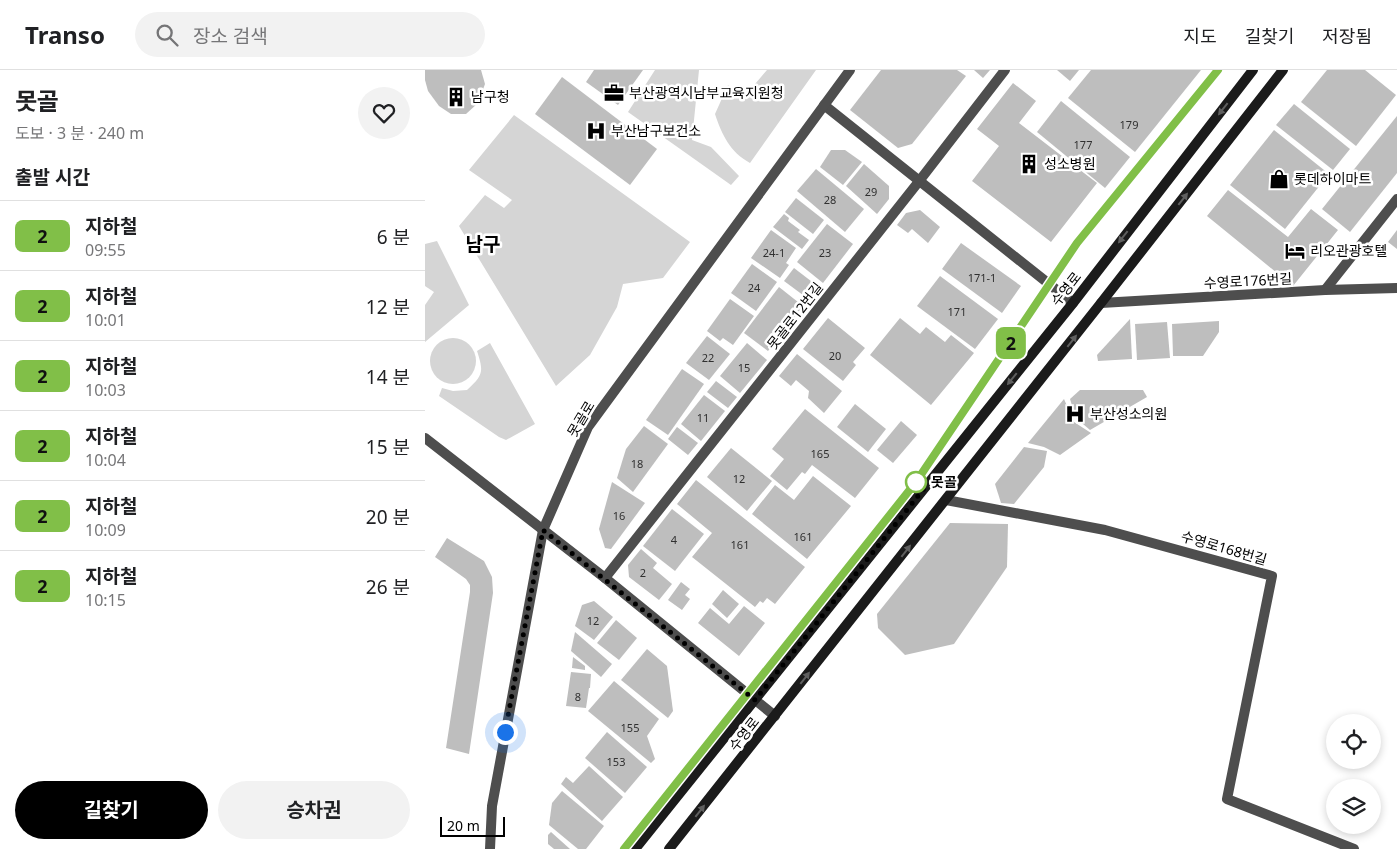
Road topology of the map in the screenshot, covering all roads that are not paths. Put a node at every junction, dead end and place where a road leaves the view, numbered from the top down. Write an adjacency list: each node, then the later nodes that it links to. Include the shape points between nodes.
1 (850, 70): 5 (street, 못골로)
2 (1005, 70): 6 (street, 못골로12번길)
3 (1253, 70): 10 (main road, 수영로, one-way to 10)
4 (1283, 70): 11 (main road, 수영로, one-way to 4)
5 (824, 105): 6 (street); 14 (street, 못골로, via 588,427)
6 (920, 180): 10 (street); 15 (street, 못골로12번길)
7 (1397, 199): 9 (street)
8 (1397, 288): 9 (street, 수영로176번길)
9 (1325, 290): 11 (street, 수영로176번길)
10 (1073, 302): 16 (main road, 수영로, one-way to 16)
11 (1101, 303): 13 (main road, 수영로, one-way to 11)
12 (425, 438): 14 (street)
13 (946, 500): 17 (main road, 수영로, one-way to 13); 21 (street, 수영로168번길, via 1105,530 1272,576 1227,798)
14 (543, 530): 15 (street); 18 (street, 못골로, via 492,806)
15 (605, 578): 16 (street)
16 (755, 700): 17 (street); 19 (main road, 수영로)
17 (775, 716): 20 (main road, 수영로, one-way to 17)
18 (490, 849)
19 (635, 849)
20 (669, 849)
21 (1354, 849)

